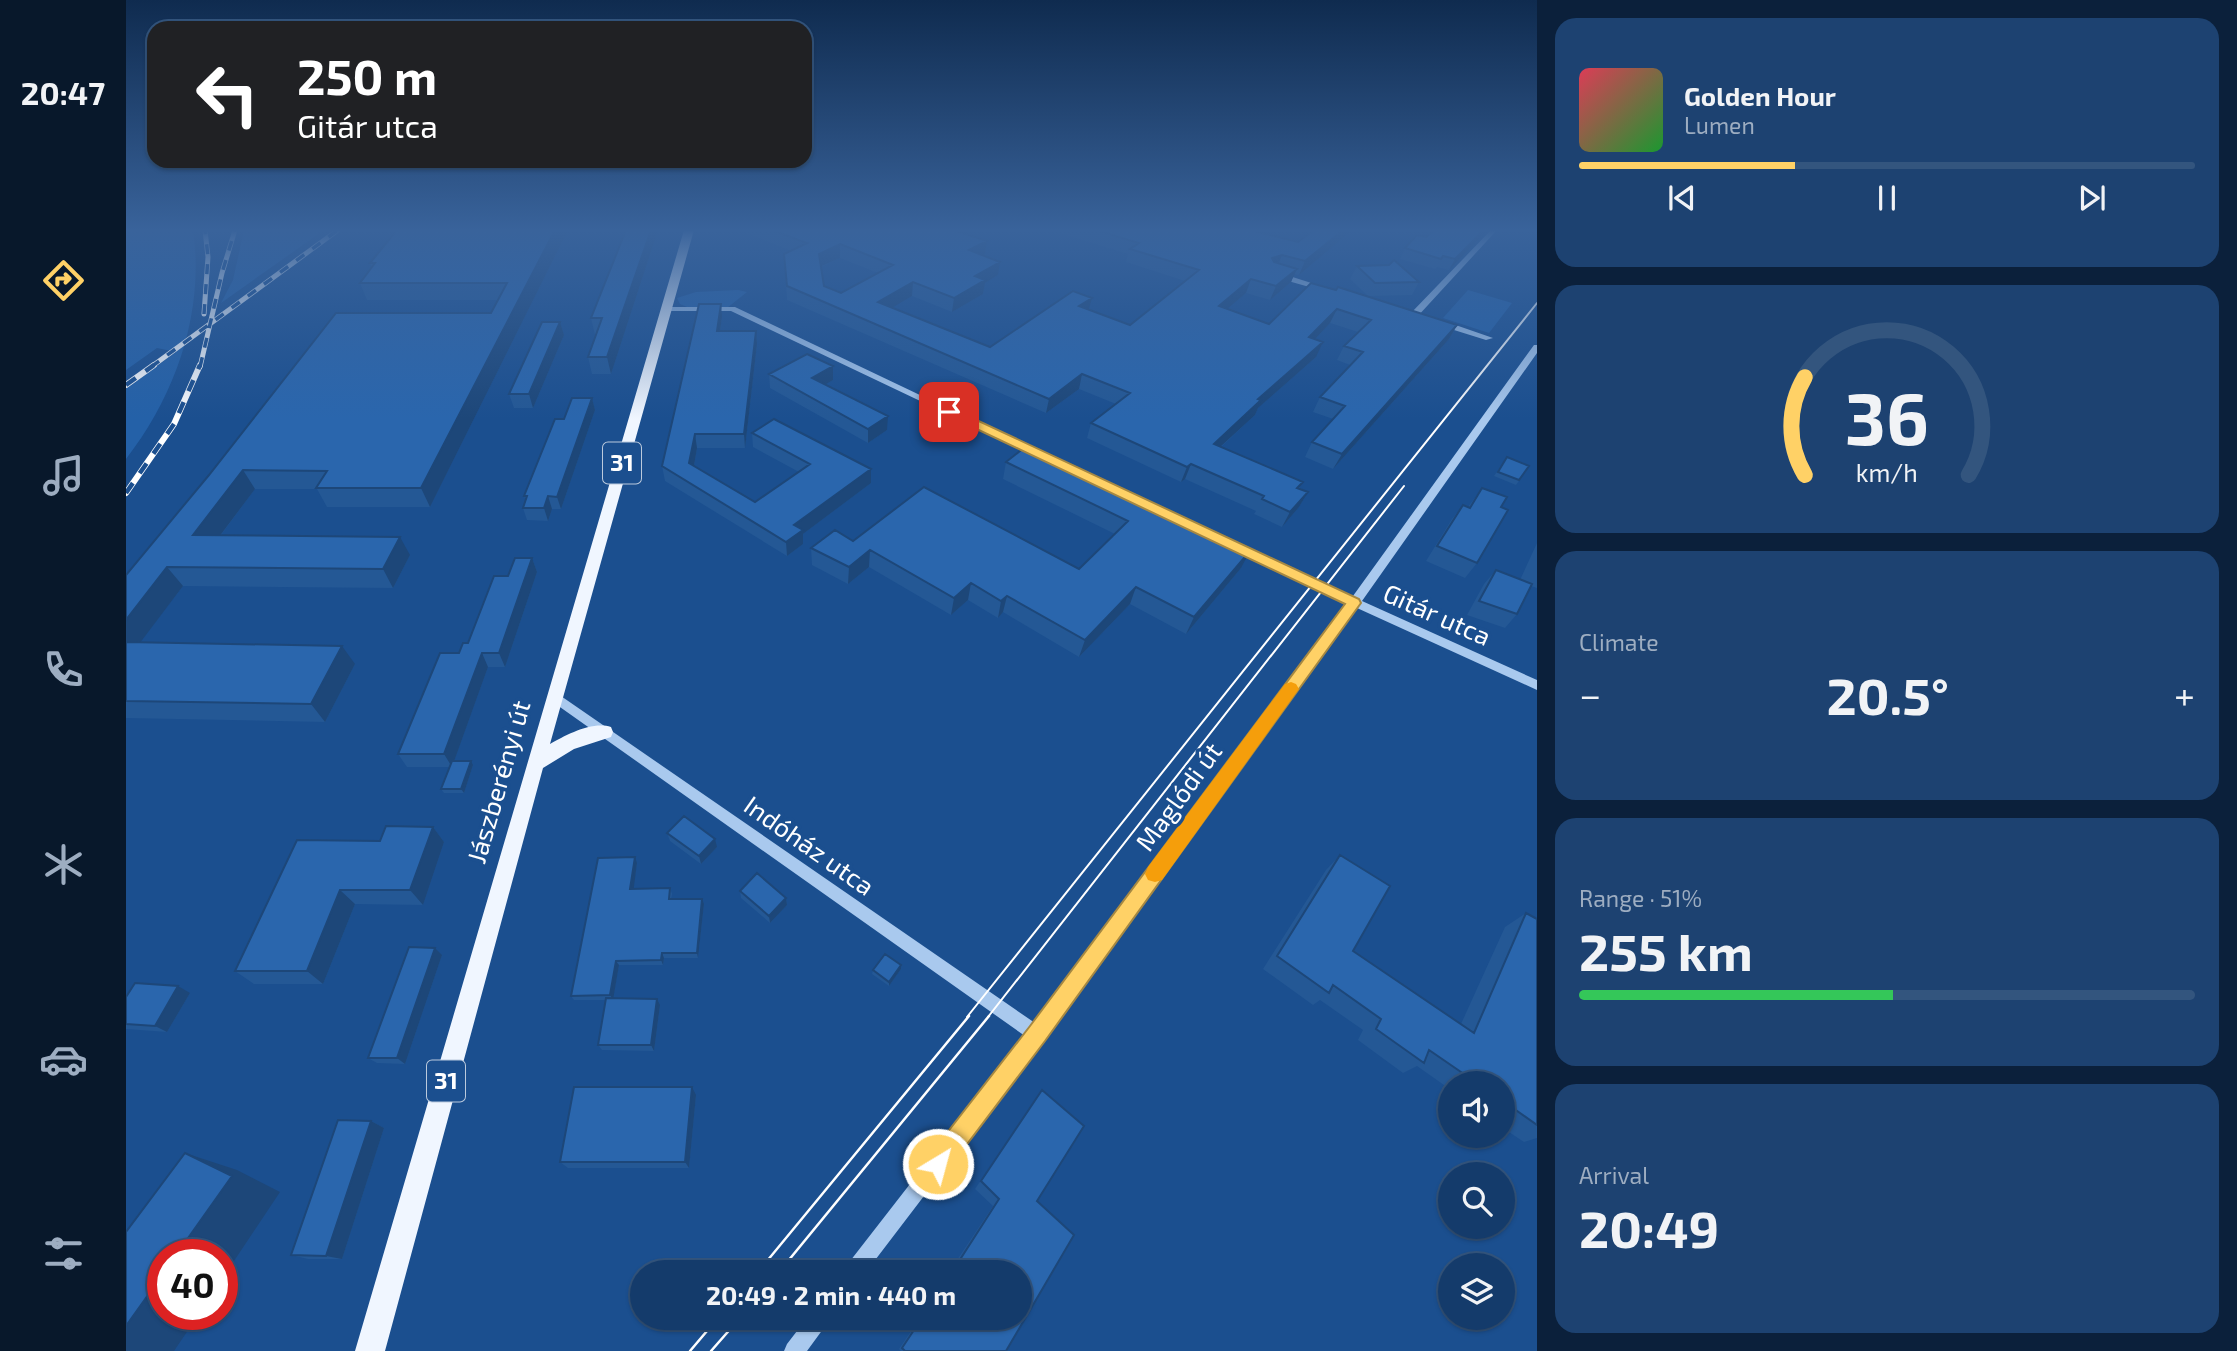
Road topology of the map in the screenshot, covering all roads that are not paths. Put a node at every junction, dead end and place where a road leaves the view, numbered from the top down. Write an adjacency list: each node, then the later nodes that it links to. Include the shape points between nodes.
1 (671, 293): 3 (main road, Jászberényi út / 31)
2 (1435, 293): 5 (street)
3 (666, 309): 8 (street, via 732,309); 12 (main road, Jászberényi út / 31)
4 (1401, 312): 5 (street)
5 (1414, 315): 6 (street)
6 (1489, 338)
7 (1536, 350): 10 (street, Maglódi út)
8 (1053, 461)
9 (1226, 543): 10 (street, Gitár utca)
10 (1354, 603): 11 (street, Gitár utca); 15 (street, Maglódi út)
11 (1537, 685)
12 (554, 697): 13 (street, Indóház utca); 14 (main road, Jászberényi út / 31)
13 (604, 732): 14 (main road, via 566,743); 15 (street, Indóház utca)
14 (535, 764): 18 (main road, Jászberényi út / 31)
15 (1037, 1034): 16 (street, Maglódi út)
16 (864, 1260)
17 (810, 1330): 19 (street)
18 (370, 1351)
19 (794, 1351)

